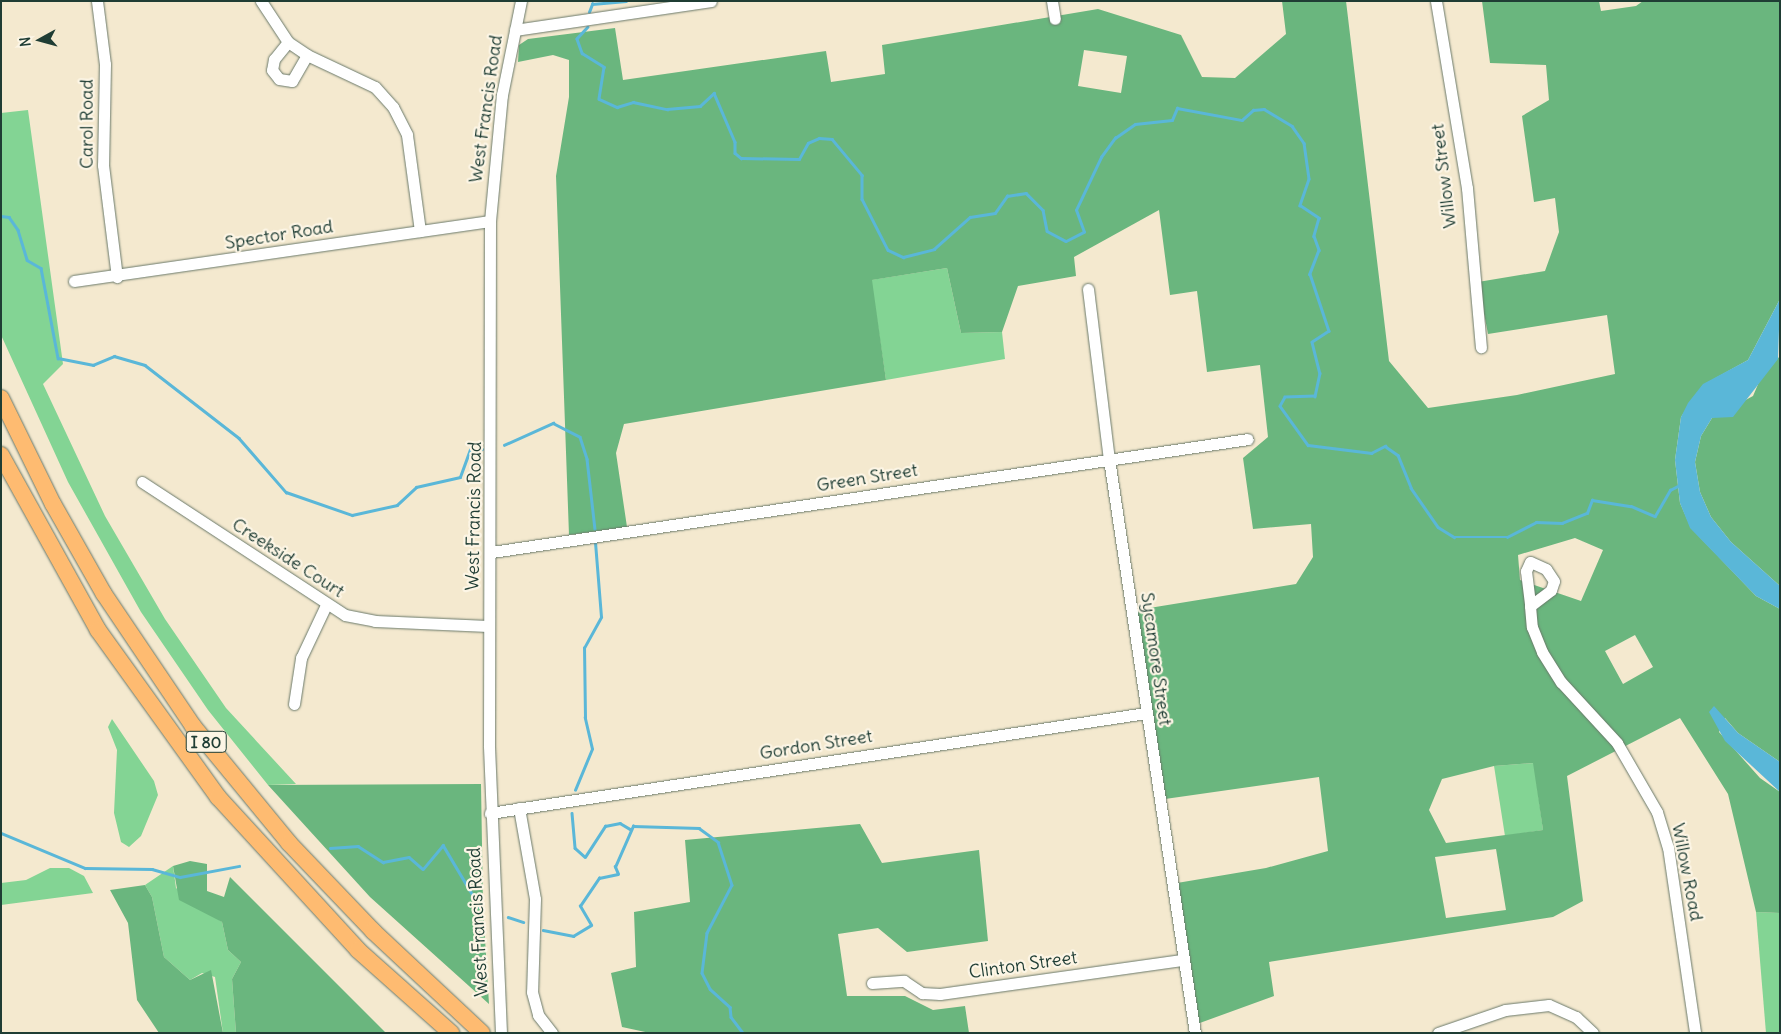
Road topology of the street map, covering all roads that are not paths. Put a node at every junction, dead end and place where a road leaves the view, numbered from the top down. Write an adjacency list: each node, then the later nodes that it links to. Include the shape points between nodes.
1 (97, 1): 13 (street, Carol Road, via 105,64 103,165)
2 (262, 1): 9 (street)
3 (521, 1): 8 (street, West Francis Road)
4 (711, 1): 8 (street)
5 (1052, 1): 7 (street)
6 (1436, 1): 16 (street, Willow Street, via 1467,188)
7 (1054, 19)
8 (515, 30): 11 (street, West Francis Road, via 498,123)
9 (288, 42): 10 (street); 10 (street, via 274,59 272,70 279,79 292,82)
10 (306, 56): 12 (street, via 348,70 375,87 393,107 407,135)
11 (490, 221): 12 (street, Spector Road); 22 (street, West Francis Road)
12 (420, 231): 13 (street, Spector Road)
13 (117, 278): 14 (street, Spector Road)
14 (74, 281)
15 (1088, 289): 20 (street, Sycamore Street)
16 (1481, 347)
17 (1, 398): 33 (highway, I 80, via 53,504 104,594 193,726 289,843 372,931)
18 (1248, 439): 20 (street, Green Street)
19 (1, 455): 32 (highway, I 80, via 98,630 218,797 358,950)
20 (1109, 459): 22 (street, Green Street); 27 (street, Sycamore Street)
21 (142, 482): 23 (street, Creekside Court)
22 (492, 552): 25 (street, West Francis Road)
23 (326, 606): 25 (street, Creekside Court, via 375,622); 26 (street, via 300,658)
24 (1530, 606): 39 (street, Willow Road, via 1542,652 1561,682 1617,743 1657,812 1668,847)
25 (488, 626): 29 (street, West Francis Road)
26 (294, 704)
27 (1146, 713): 28 (street, Gordon Street); 30 (street, Sycamore Street)
28 (519, 808): 29 (street, Gordon Street); 35 (street, via 535,898 532,992 538,1015)
29 (490, 813): 34 (street, West Francis Road)
30 (1182, 960): 31 (street, Clinton Street, via 940,994 922,993 904,981); 36 (street, Sycamore Street)
31 (872, 983)
32 (451, 1033)
33 (482, 1033)
34 (501, 1033)
35 (552, 1033)
36 (1195, 1033)
37 (1438, 1033): 38 (street, via 1505,1010 1549,1005 1576,1018)
38 (1594, 1033)
39 (1695, 1033)

